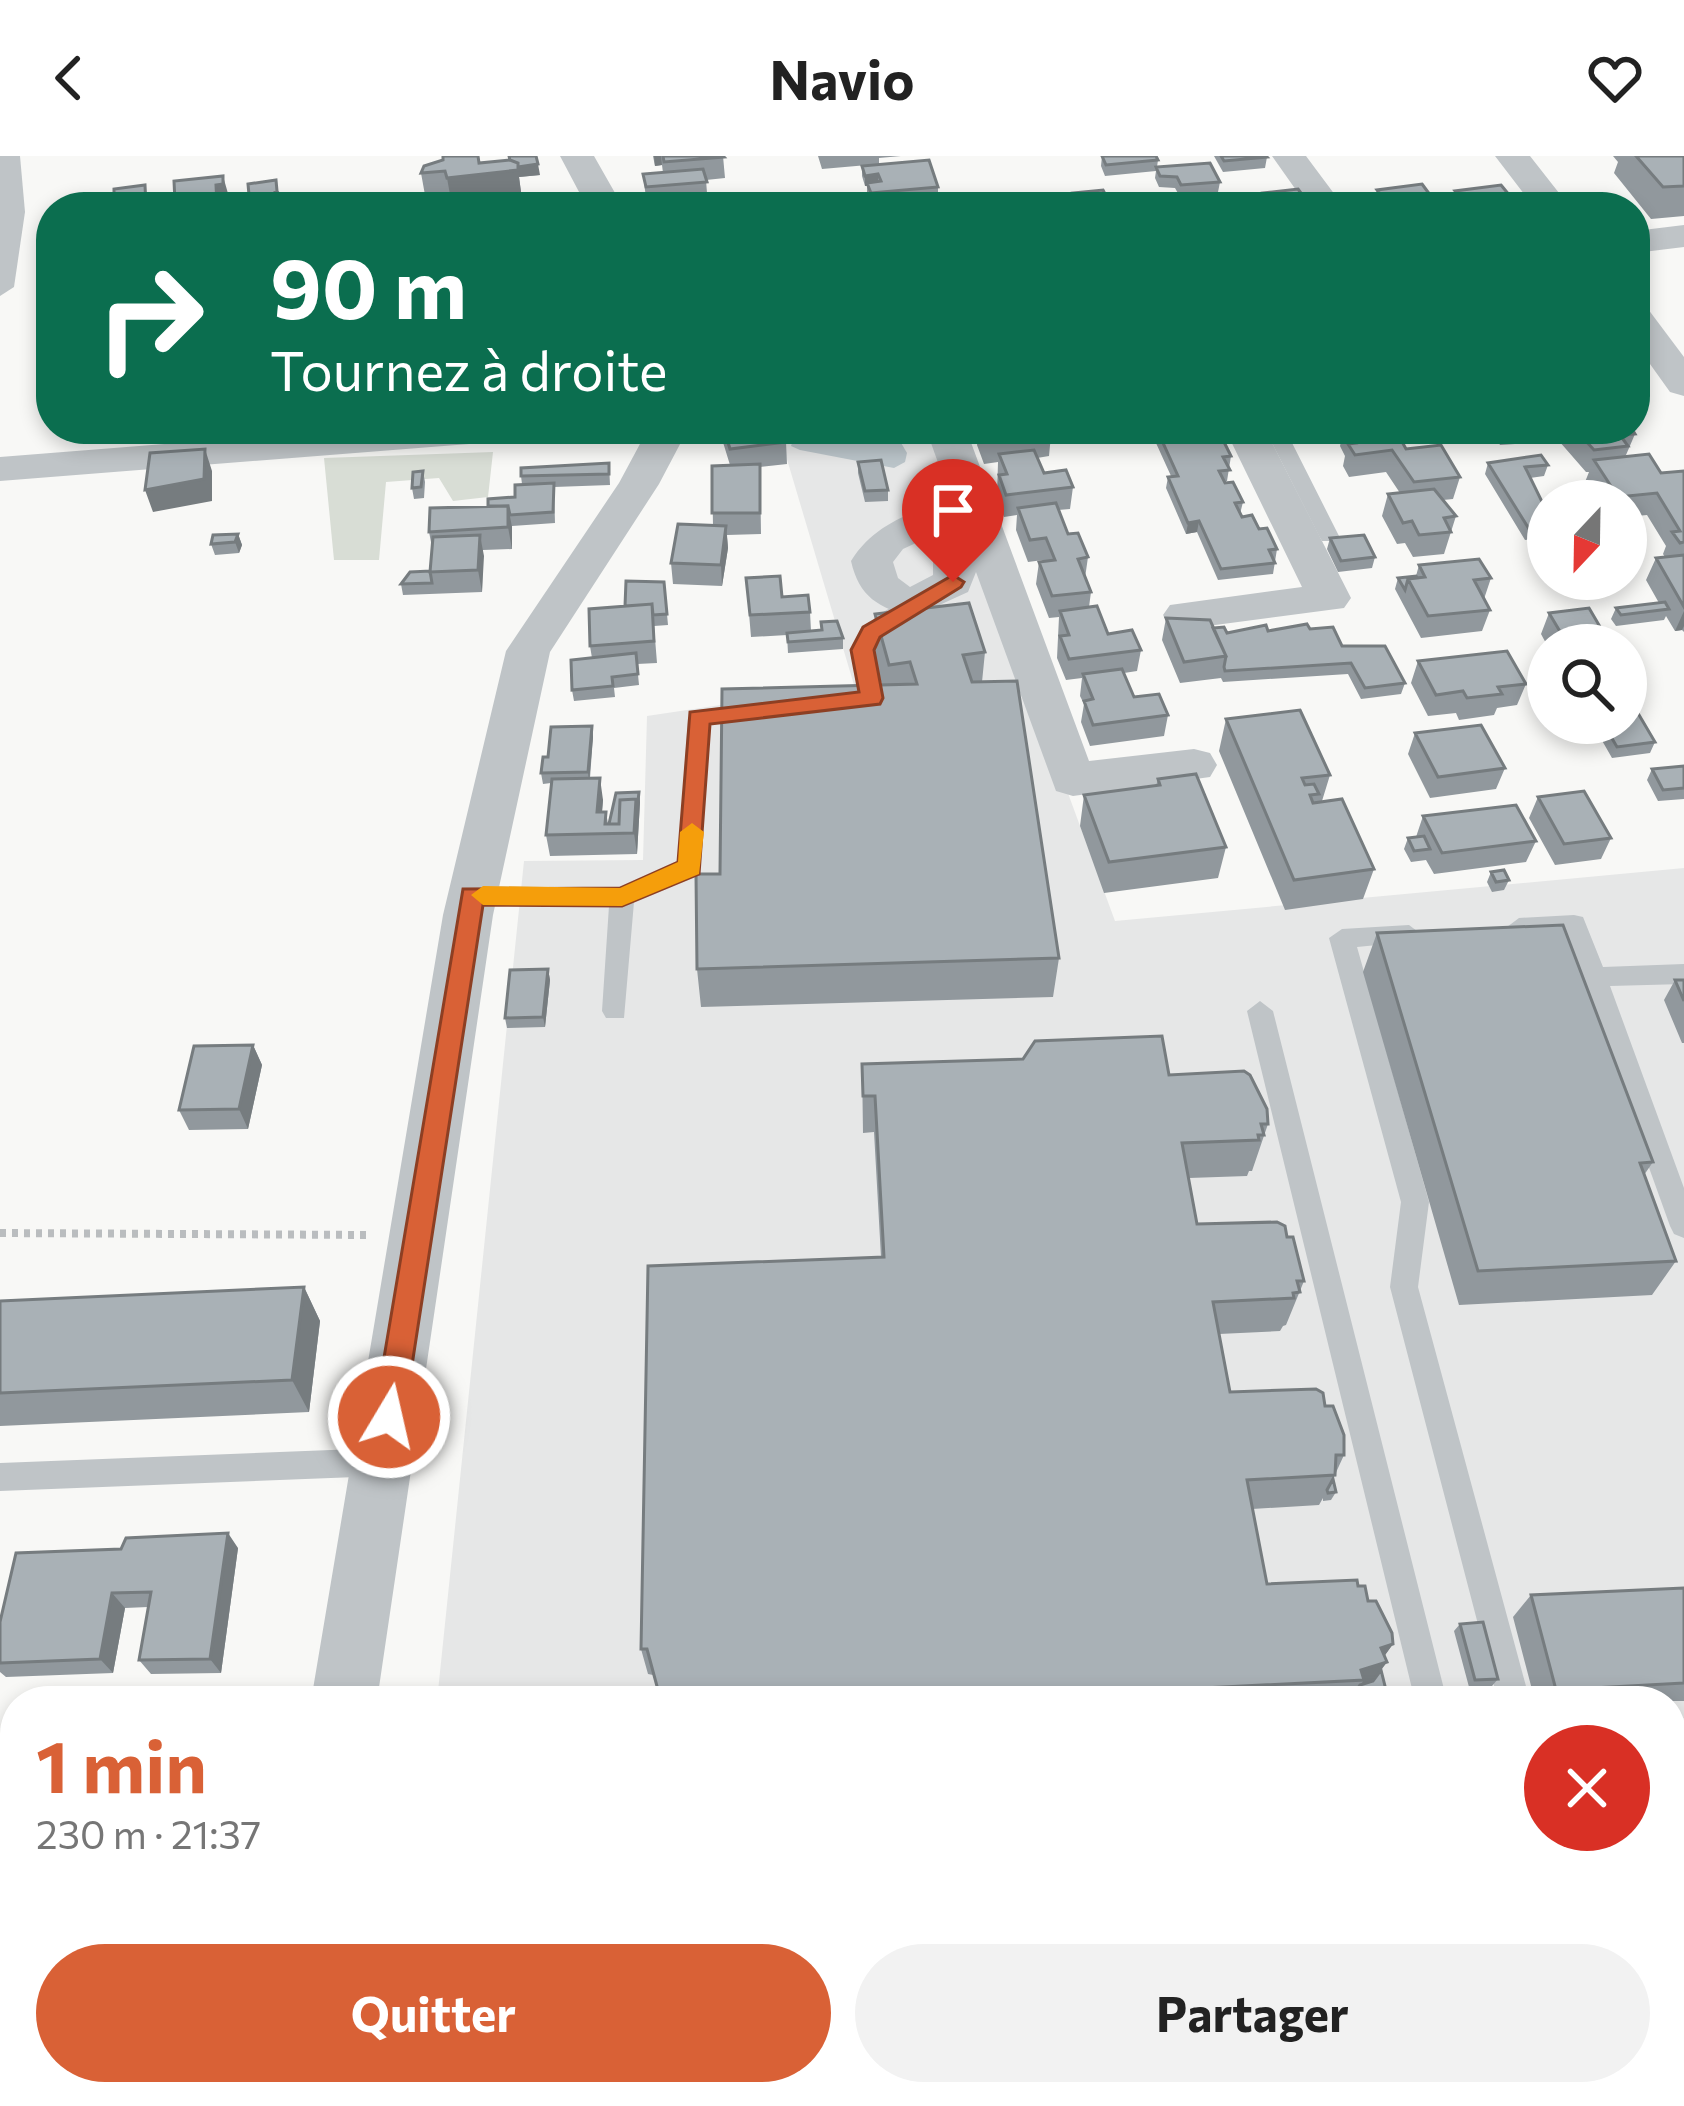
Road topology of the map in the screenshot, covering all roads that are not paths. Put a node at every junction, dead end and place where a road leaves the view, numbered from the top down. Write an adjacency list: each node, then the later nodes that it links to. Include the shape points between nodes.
1 (8, 156): 10 (street, via 11,212)
2 (577, 156): 5 (street)
3 (1289, 156): 6 (street)
4 (1512, 156): 7 (street)
5 (597, 192)
6 (1315, 192)
7 (1540, 192)
8 (1684, 236): 9 (street)
9 (1650, 240)
10 (0, 287)
11 (1650, 338): 12 (street)
12 (1684, 385)
13 (318, 444): 19 (street)
14 (660, 444): 27 (street, via 528,651)
15 (920, 444): 20 (street)
16 (951, 444): 26 (street, via 1073,779)
17 (1252, 444): 23 (street, via 1329,598)
18 (1283, 444): 21 (lane)
19 (0, 469)
20 (949, 512): 22 (street, via 959,559 953,582); 22 (street, via 887,540 872,561 889,597)
21 (1329, 536)
22 (913, 603): 24 (lane, via 871,632 862,650 872,698)
23 (1185, 615)
24 (828, 703)
25 (785, 708): 28 (lane, via 698,718 690,867)
26 (1194, 765)
27 (472, 895): 28 (lane); 36 (street)
28 (622, 897): 33 (lane)
29 (1481, 930): 32 (lane, via 1574,924)
30 (1435, 933): 40 (lane, via 1342,938 1415,1202 1404,1287)
31 (1684, 974): 32 (lane)
32 (1594, 977): 35 (lane)
33 (615, 1011)
34 (1259, 1011): 39 (lane)
35 (1684, 1226)
36 (382, 1462): 37 (lane); 38 (street)
37 (0, 1477)
38 (346, 1686)
39 (1427, 1686)
40 (1510, 1686)

